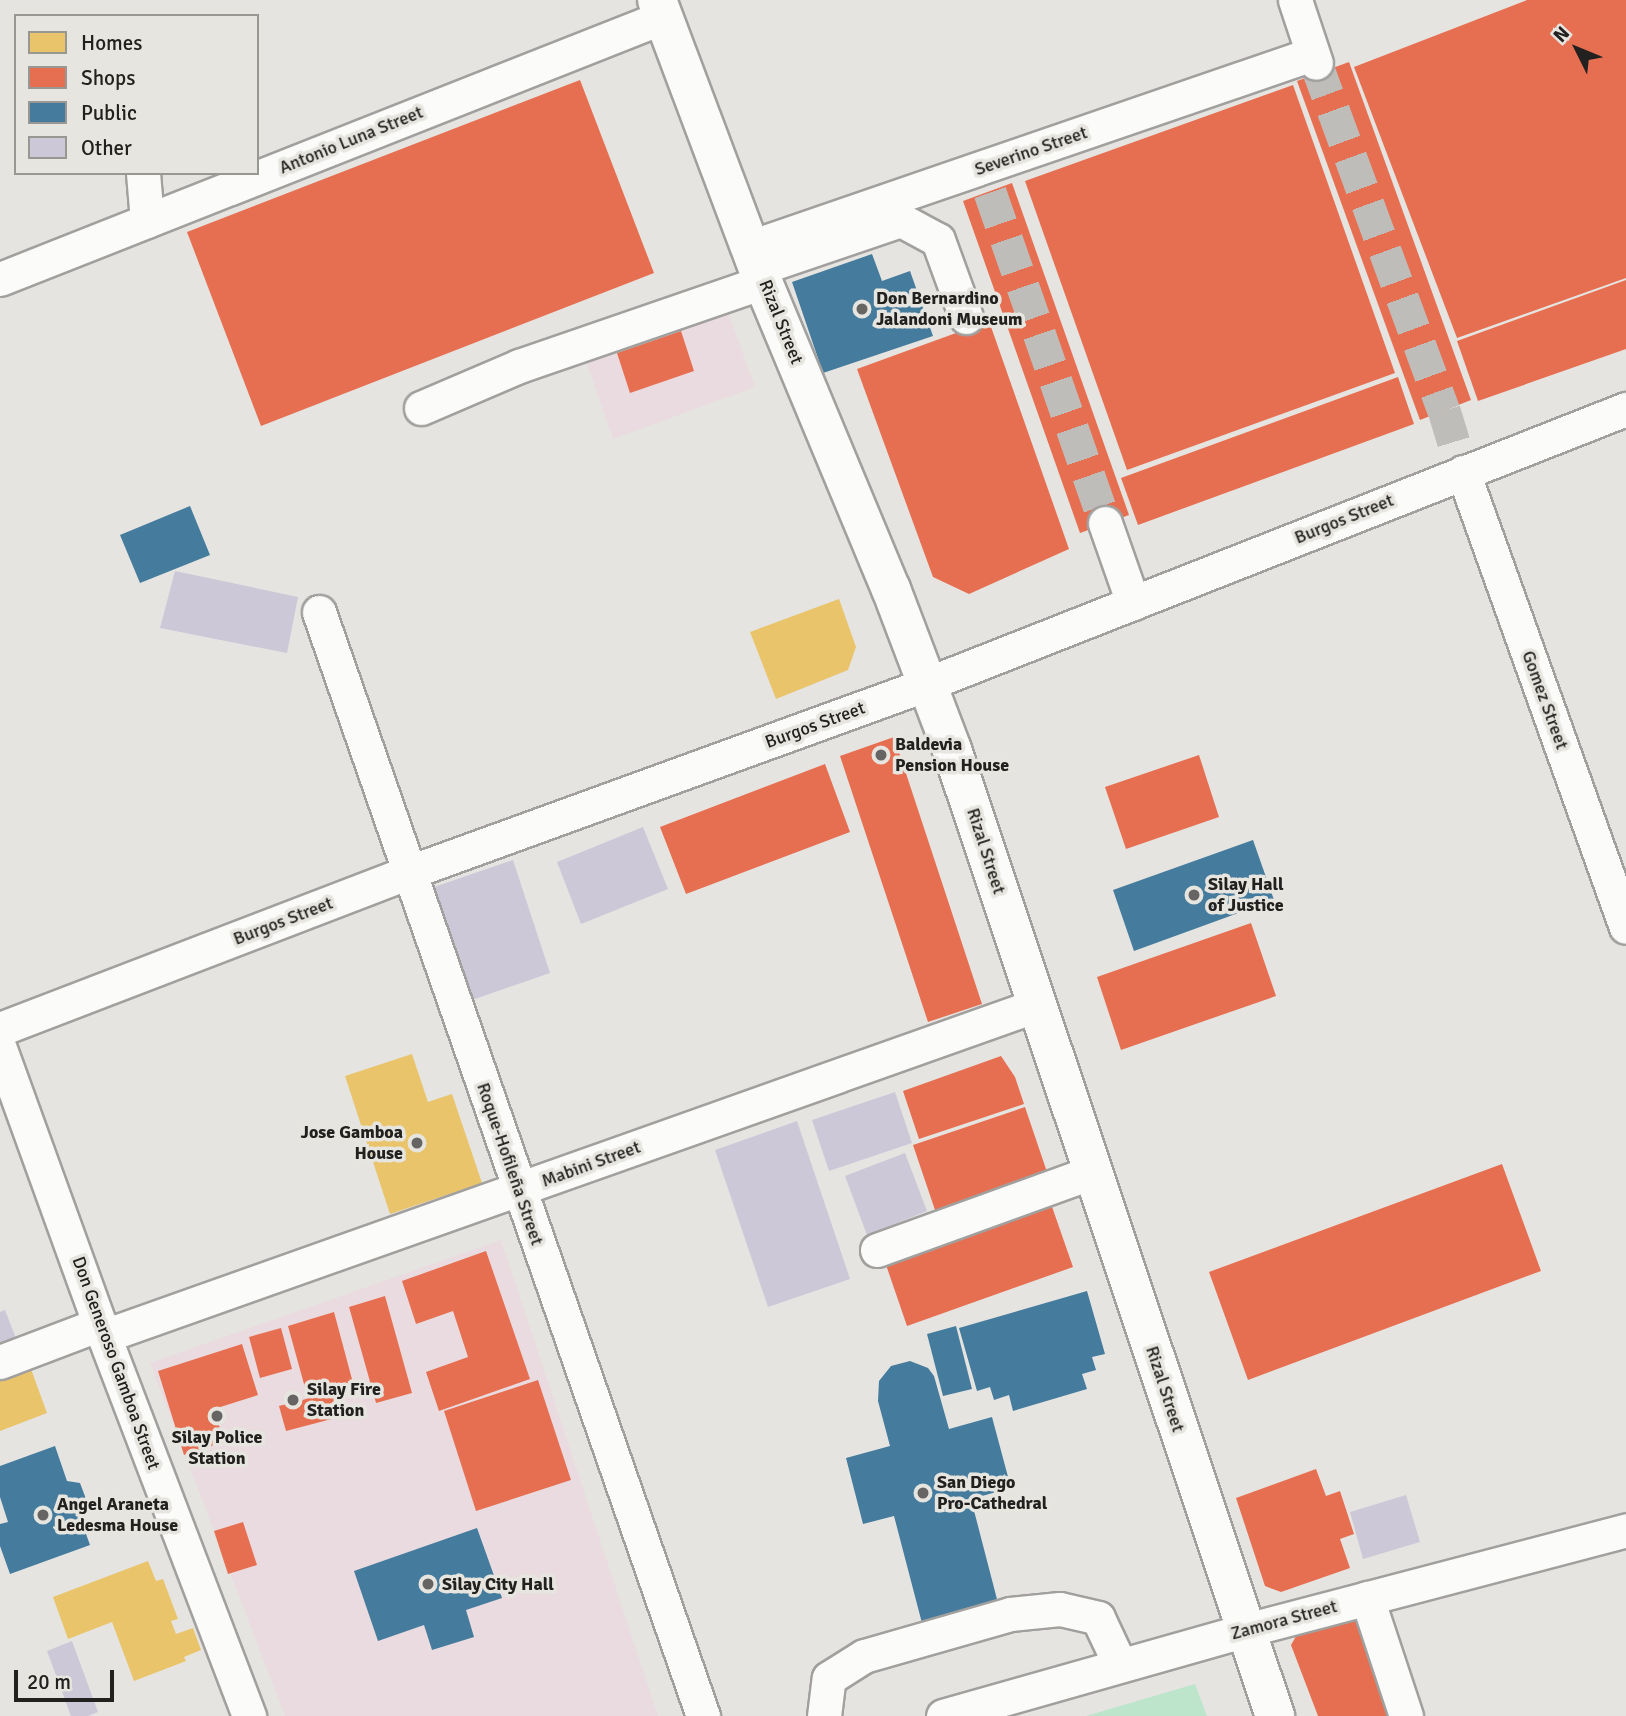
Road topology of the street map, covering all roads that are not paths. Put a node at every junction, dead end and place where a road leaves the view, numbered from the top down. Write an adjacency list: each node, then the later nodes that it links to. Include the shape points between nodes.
1 (1295, 0): 7 (street, Severino Street, via 1314,59)
2 (660, 8): 3 (street, Antonio Luna Street); 7 (main road, Rizal Street)
3 (259, 174)
4 (143, 175): 6 (street)
5 (258, 175): 6 (street, Antonio Luna Street)
6 (147, 221): 8 (street, Antonio Luna Street)
7 (757, 266): 9 (street, via 901,220 938,240); 10 (street); 16 (main road, Rizal Street)
8 (0, 279)
9 (966, 317)
10 (421, 408)
11 (1626, 409): 12 (street, Burgos Street)
12 (1463, 472): 14 (street, Burgos Street); 18 (street, Gomez Street)
13 (1105, 523): 14 (street)
14 (1133, 603): 16 (street, Burgos Street)
15 (319, 612): 17 (street, Roque-Hofileña Street)
16 (927, 684): 17 (street, Burgos Street); 19 (main road, Rizal Street)
17 (407, 873): 20 (street, Burgos Street); 23 (street, Roque-Hofileña Street)
18 (1626, 927)
19 (1037, 1005): 22 (main road, Rizal Street); 23 (street, Mabini Street)
20 (0, 1029)
21 (0, 1049): 25 (street, Don Generoso Gamboa Street)
22 (1093, 1172): 24 (street); 29 (main road, Rizal Street)
23 (519, 1189): 25 (street, Mabini Street); 32 (street, Roque-Hofileña Street)
24 (877, 1250)
25 (102, 1330): 26 (street, Mabini Street); 31 (street, Don Generoso Gamboa Street)
26 (0, 1362)
27 (1626, 1530): 28 (street, Zamora Street)
28 (1367, 1598): 29 (street, Zamora Street); 36 (street)
29 (1246, 1630): 30 (street, Zamora Street); 35 (main road, Rizal Street)
30 (1120, 1665): 33 (street, via 1098,1618 1060,1609 1010,1614 864,1656 829,1678); 34 (street, Zamora Street)
31 (249, 1716)
32 (704, 1716)
33 (824, 1716)
34 (943, 1716)
35 (1275, 1716)
36 (1406, 1716)

